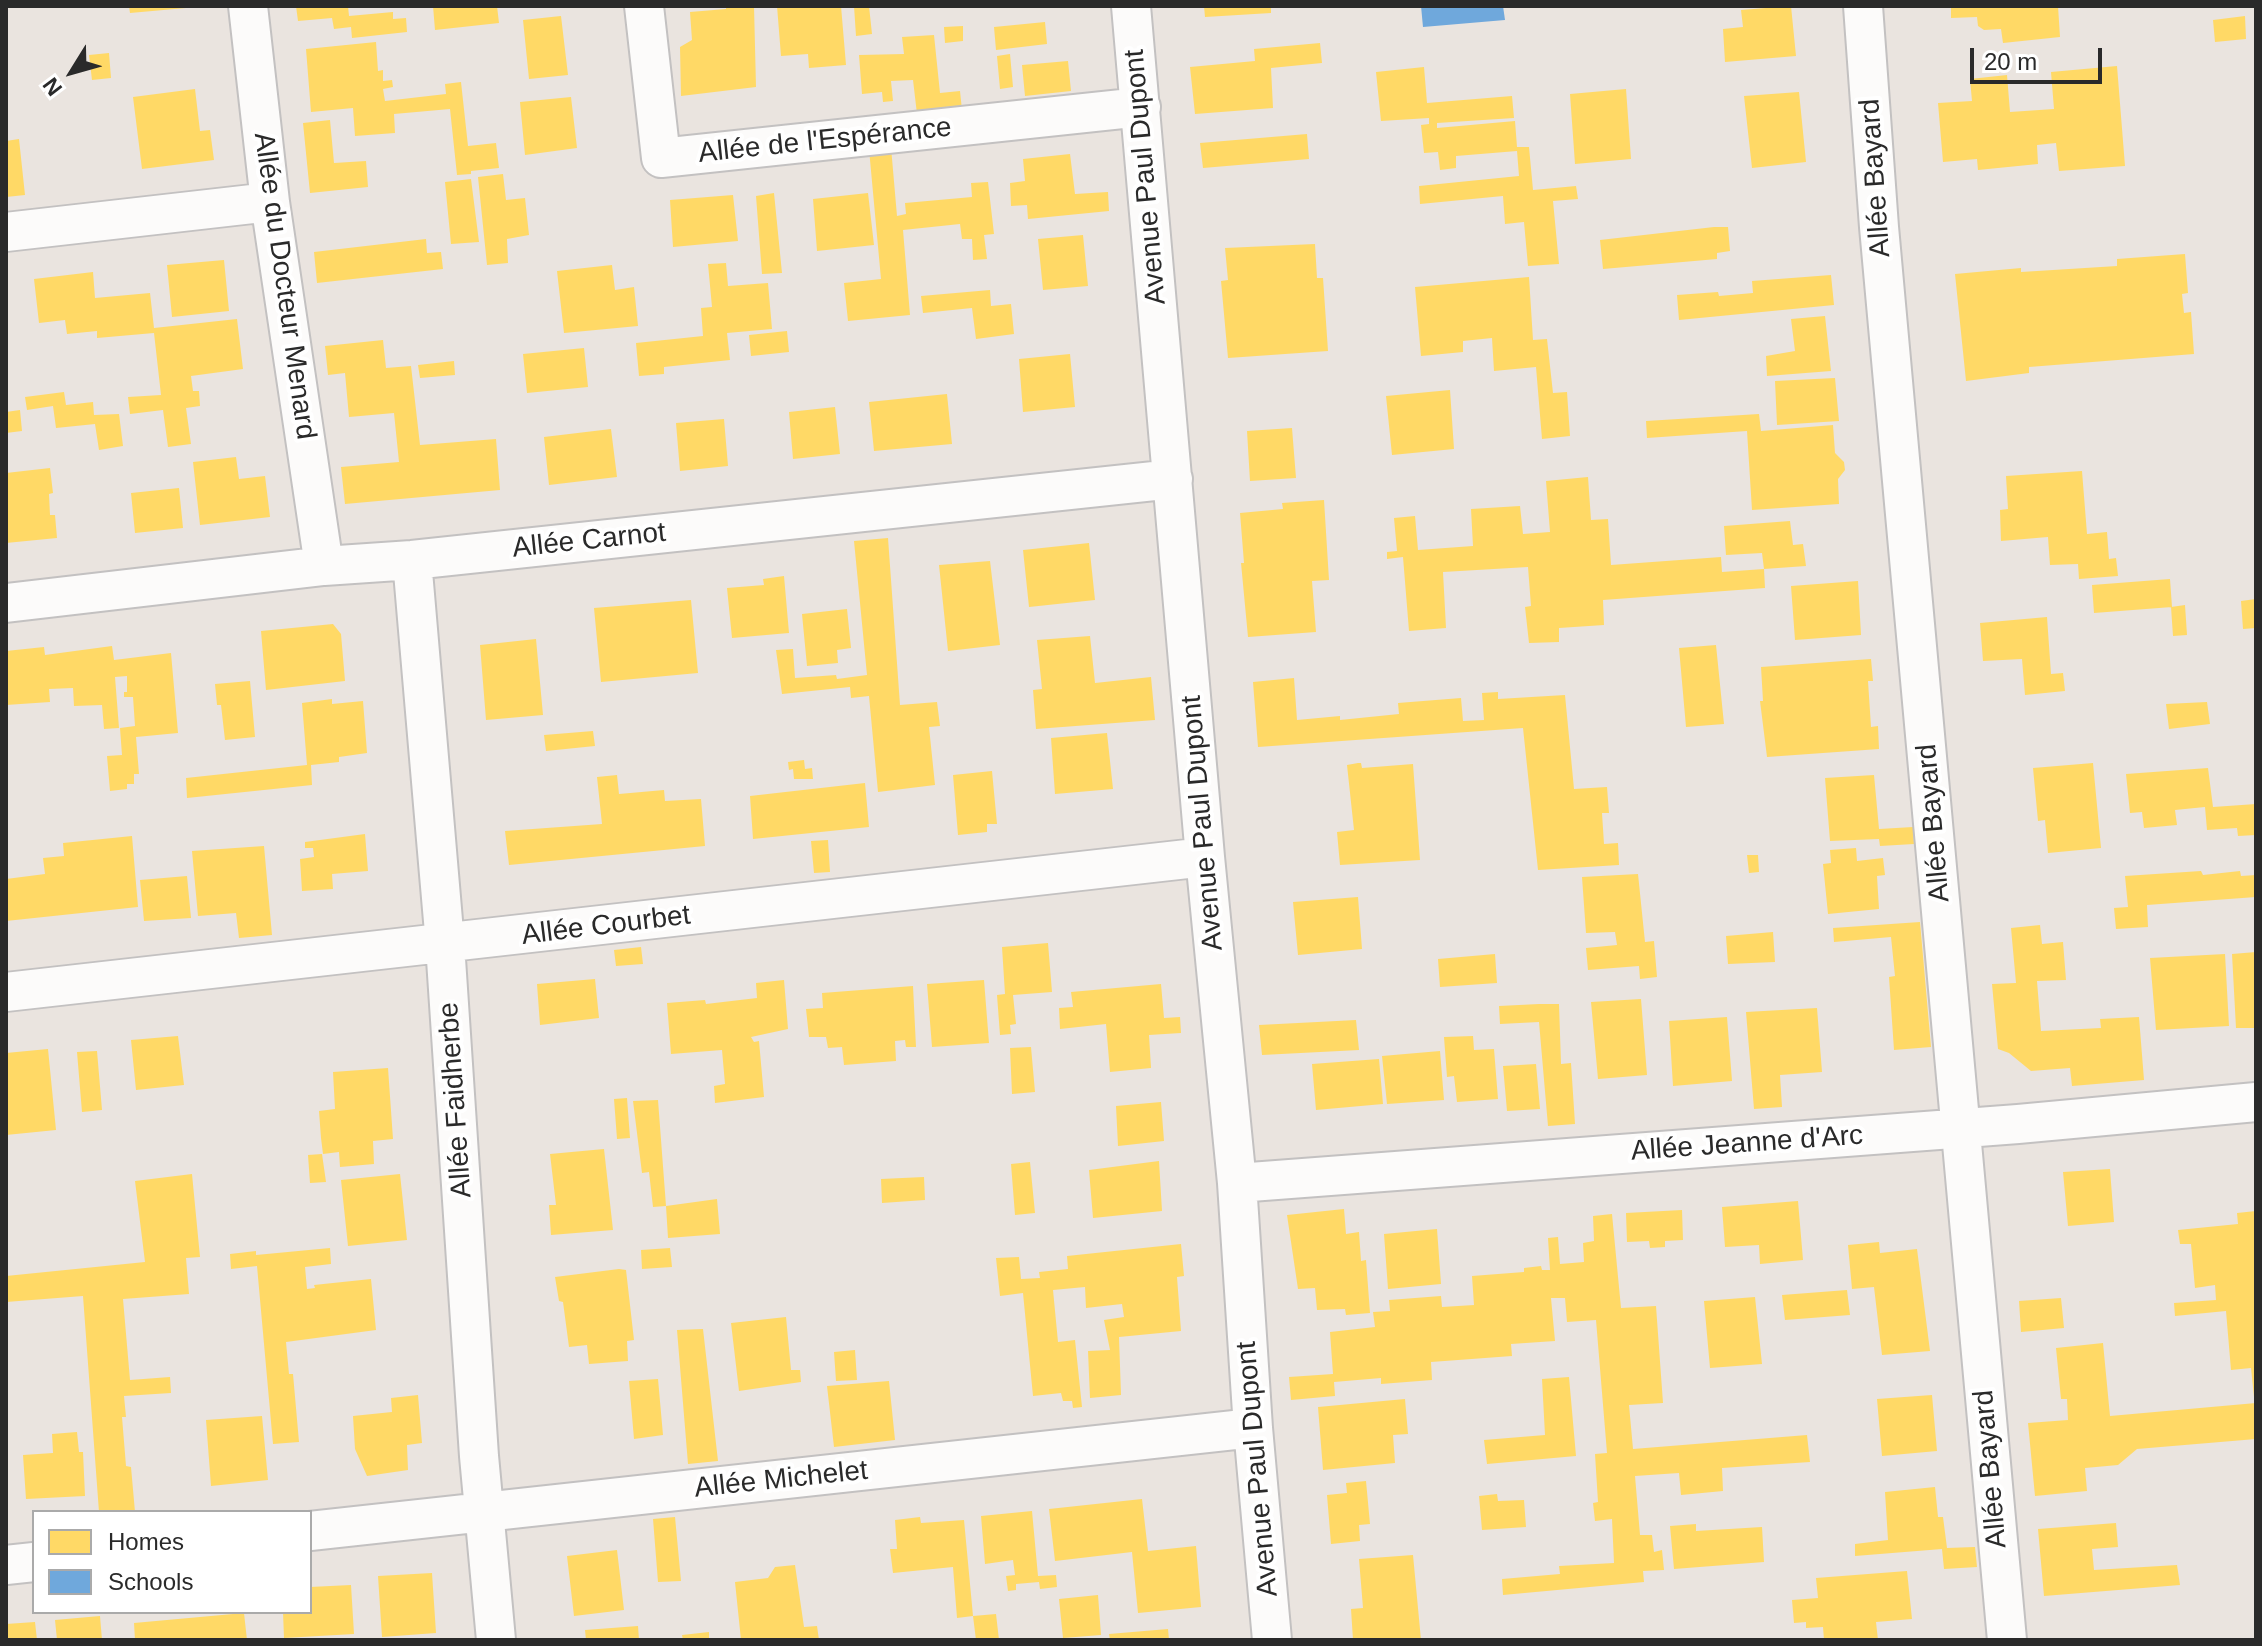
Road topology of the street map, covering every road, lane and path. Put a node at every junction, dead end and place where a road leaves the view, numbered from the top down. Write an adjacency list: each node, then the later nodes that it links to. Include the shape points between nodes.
1 (248, 6): 6 (street, Allée du Docteur Menard)
2 (644, 6): 5 (street, Allée de l'Espérance, via 661,158)
3 (1131, 6): 5 (street, Avenue Paul Dupont)
4 (1863, 6): 16 (street, Allée Bayard)
5 (1141, 107): 8 (street, Avenue Paul Dupont)
6 (270, 202): 7 (street); 10 (street, Allée du Docteur Menard)
7 (6, 232)
8 (1173, 479): 9 (street, Allée Carnot); 12 (street, Avenue Paul Dupont)
9 (412, 560): 10 (street, Allée Carnot); 13 (street, Allée Faidherbe)
10 (324, 566): 11 (street, Allée Carnot)
11 (6, 603)
12 (1205, 857): 13 (street, Allée Courbet); 17 (street, Avenue Paul Dupont)
13 (445, 944): 14 (street, Allée Courbet); 19 (street, Allée Faidherbe)
14 (6, 992)
15 (2256, 1102): 16 (street, Allée Jeanne d'Arc)
16 (1961, 1128): 17 (street, Allée Jeanne d'Arc); 25 (street, Allée Bayard)
17 (1237, 1183): 18 (street, Avenue Paul Dupont)
18 (1253, 1428): 19 (street, Allée Michelet); 24 (street, Avenue Paul Dupont)
19 (484, 1512): 20 (street, Allée Michelet); 23 (street, Allée Faidherbe)
20 (312, 1531)
21 (32, 1562): 22 (street)
22 (6, 1565)
23 (496, 1640)
24 (1272, 1640)
25 (2007, 1640)

